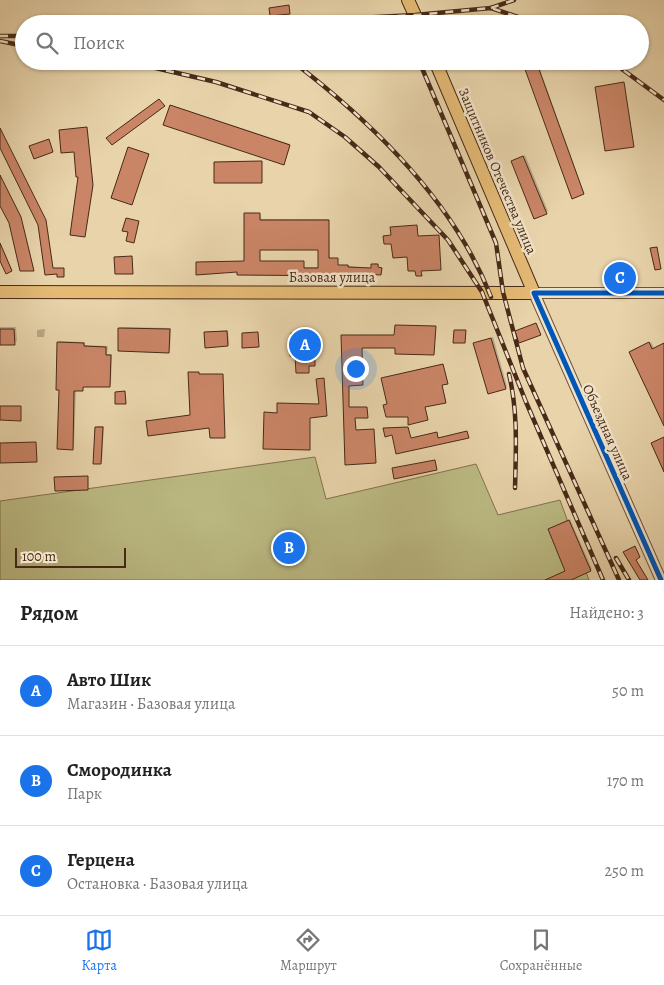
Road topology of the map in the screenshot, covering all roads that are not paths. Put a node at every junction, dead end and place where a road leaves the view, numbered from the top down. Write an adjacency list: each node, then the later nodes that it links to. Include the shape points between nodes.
1 (408, 0): 2 (main road)
2 (415, 15)
3 (439, 70): 5 (main road, Защитников Отечества улица)
4 (0, 292): 5 (main road, Базовая улица)
5 (534, 293): 6 (street, Базовая улица); 7 (street, Объездная улица)
6 (664, 294)
7 (661, 580)

